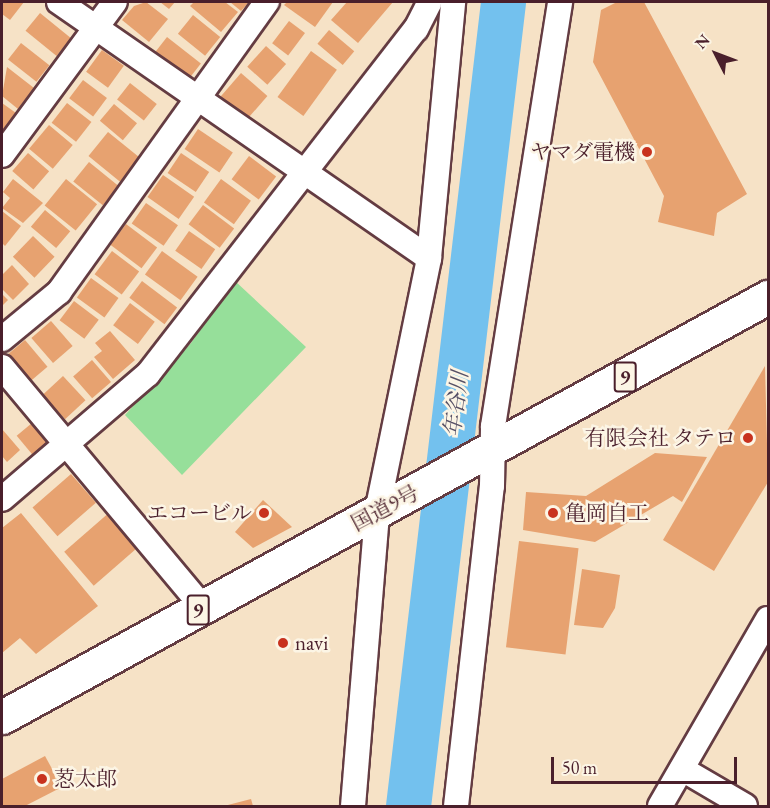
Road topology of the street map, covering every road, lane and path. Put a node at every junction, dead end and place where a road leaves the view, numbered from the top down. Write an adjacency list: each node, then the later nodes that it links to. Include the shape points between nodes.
1 (59, 2): 7 (street)
2 (115, 2): 7 (street)
3 (267, 2): 8 (street)
4 (430, 2): 10 (street, via 416,29)
5 (453, 2): 11 (street)
6 (560, 2): 16 (street)
7 (95, 29): 8 (street); 9 (street)
8 (198, 102): 10 (street); 13 (street, via 59,292)
9 (2, 155)
10 (303, 175): 11 (street); 15 (street, via 148,374)
11 (429, 258): 18 (street)
12 (768, 297): 16 (highway, 国道9号 / 9)
13 (2, 339)
14 (2, 367): 15 (street)
15 (67, 445): 17 (street); 19 (street)
16 (487, 454): 18 (highway, 国道9号 / 9); 24 (street)
17 (2, 500)
18 (385, 507): 19 (highway, 国道9号 / 9); 23 (street)
19 (204, 607): 21 (highway, 国道9号 / 9)
20 (768, 619): 22 (street)
21 (2, 717)
22 (682, 769): 25 (street); 26 (street)
23 (352, 807)
24 (456, 807)
25 (660, 807)
26 (745, 807)

